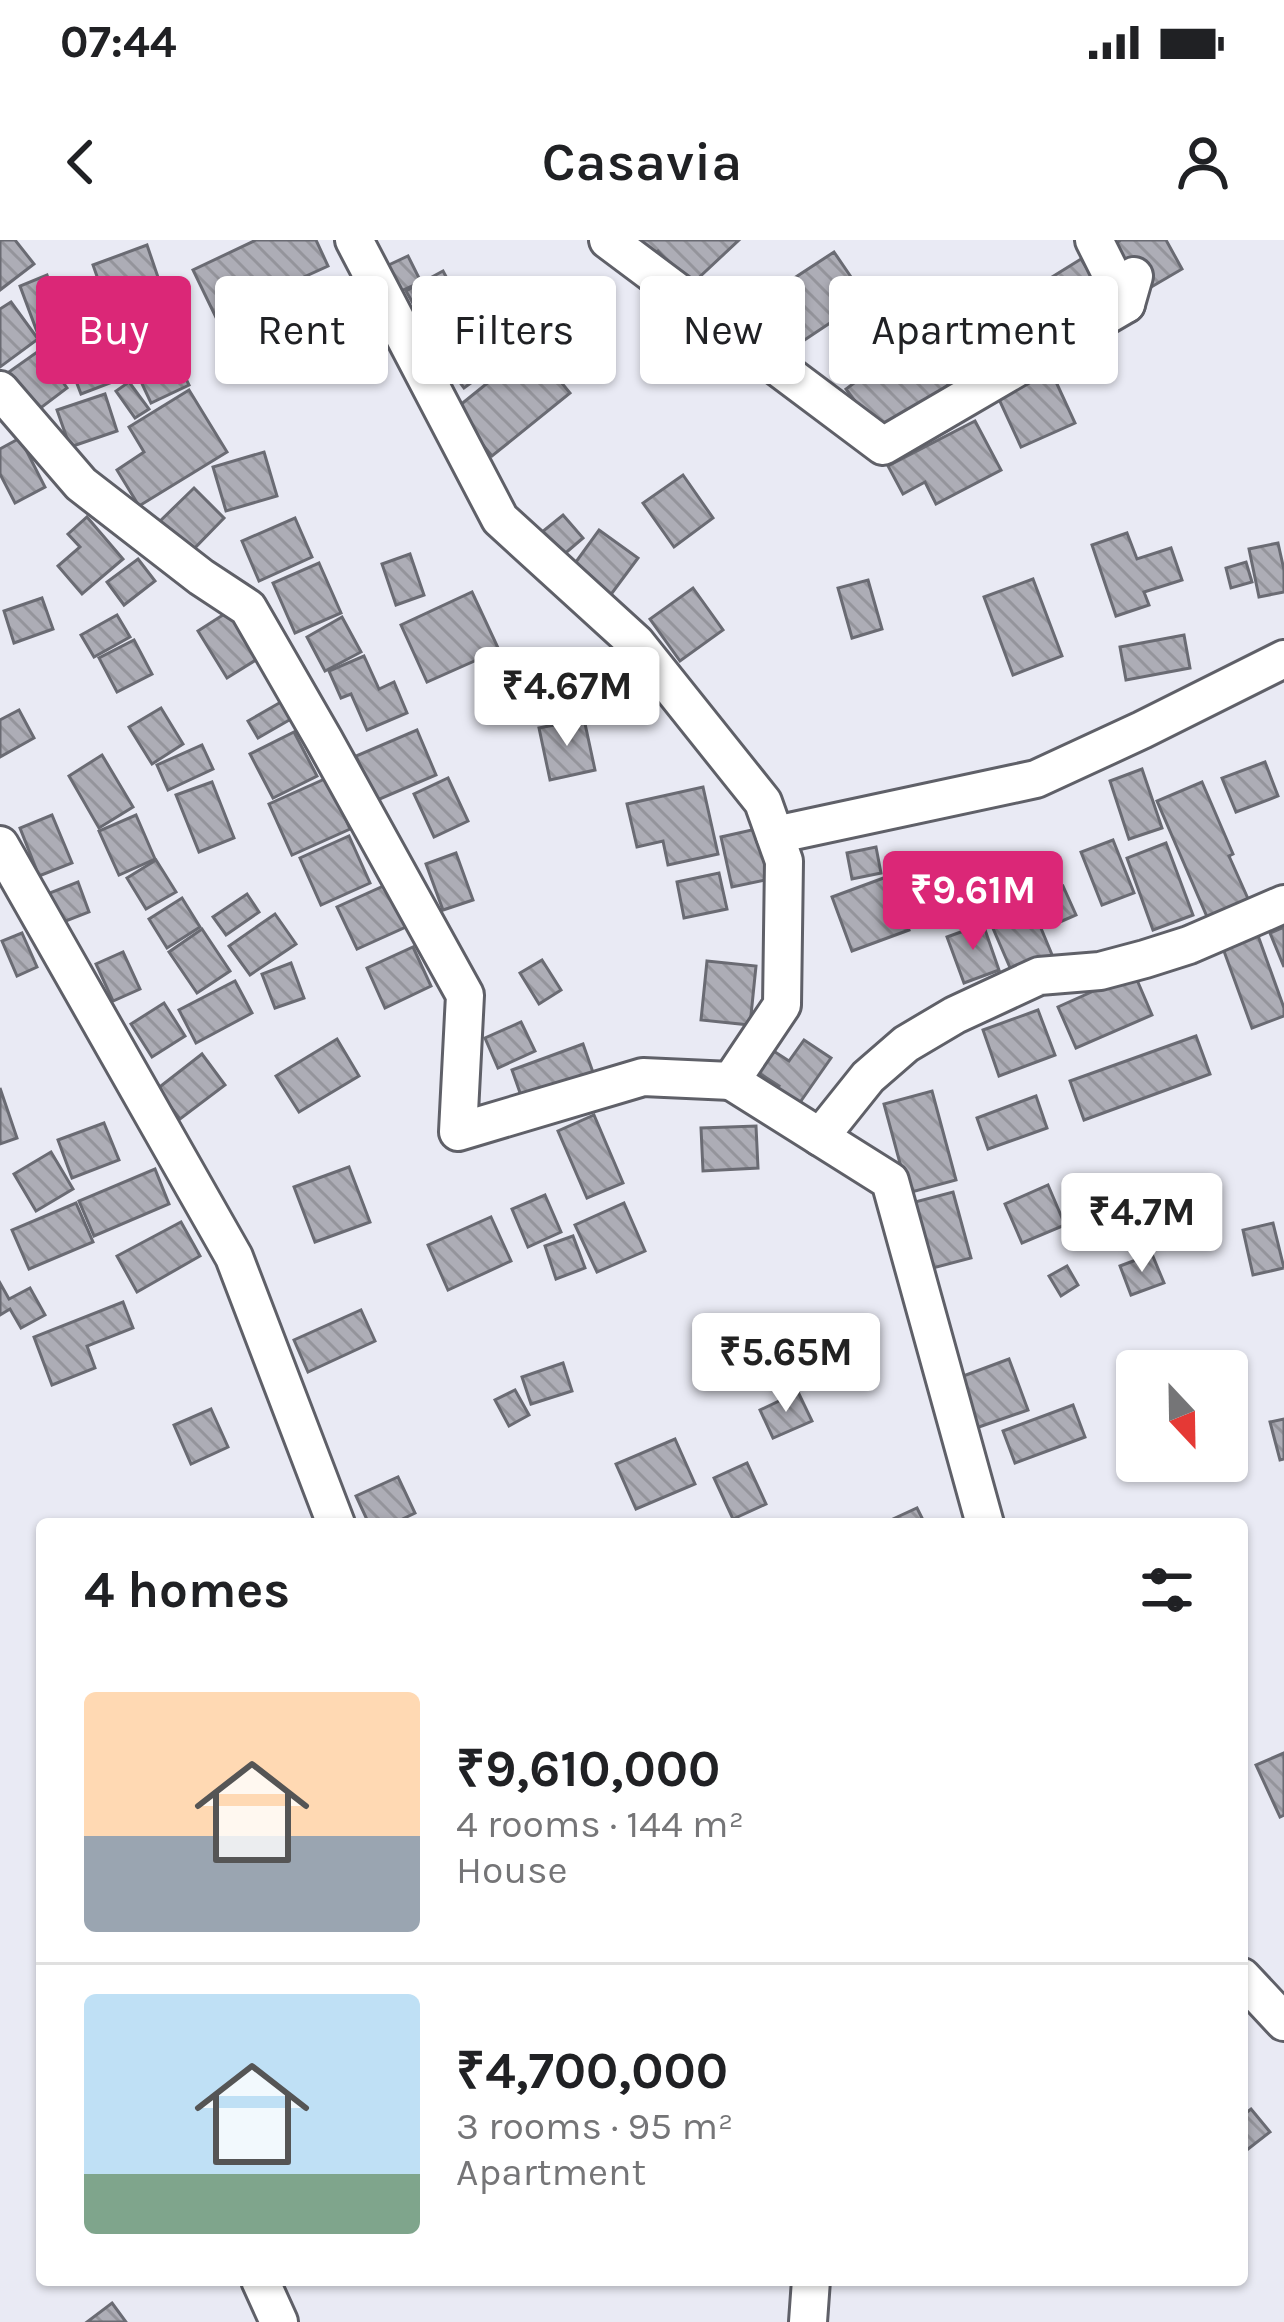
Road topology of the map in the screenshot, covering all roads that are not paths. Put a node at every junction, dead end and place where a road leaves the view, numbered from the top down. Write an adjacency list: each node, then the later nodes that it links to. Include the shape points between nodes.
1 (354, 240): 6 (street, via 500,519 636,643 764,802)
2 (608, 240): 3 (street, via 883,446 1130,290)
3 (1094, 240)
4 (0, 390): 9 (street, via 81,484 248,608 465,995 458,1132 644,1077)
5 (1284, 659): 6 (street, via 1036,779)
6 (775, 835): 9 (street, via 784,861 782,1005)
7 (0, 845): 11 (street, via 234,1257)
8 (1284, 904): 10 (street, via 1145,959 1040,976 955,1015 868,1077)
9 (731, 1081): 10 (street)
10 (820, 1137): 12 (street, via 890,1180)
11 (334, 1518)
12 (983, 1518)
13 (1248, 1984): 14 (street)
14 (1284, 2023)
15 (263, 2286): 17 (street)
16 (811, 2286): 18 (street)
17 (279, 2322)
18 (808, 2322)

